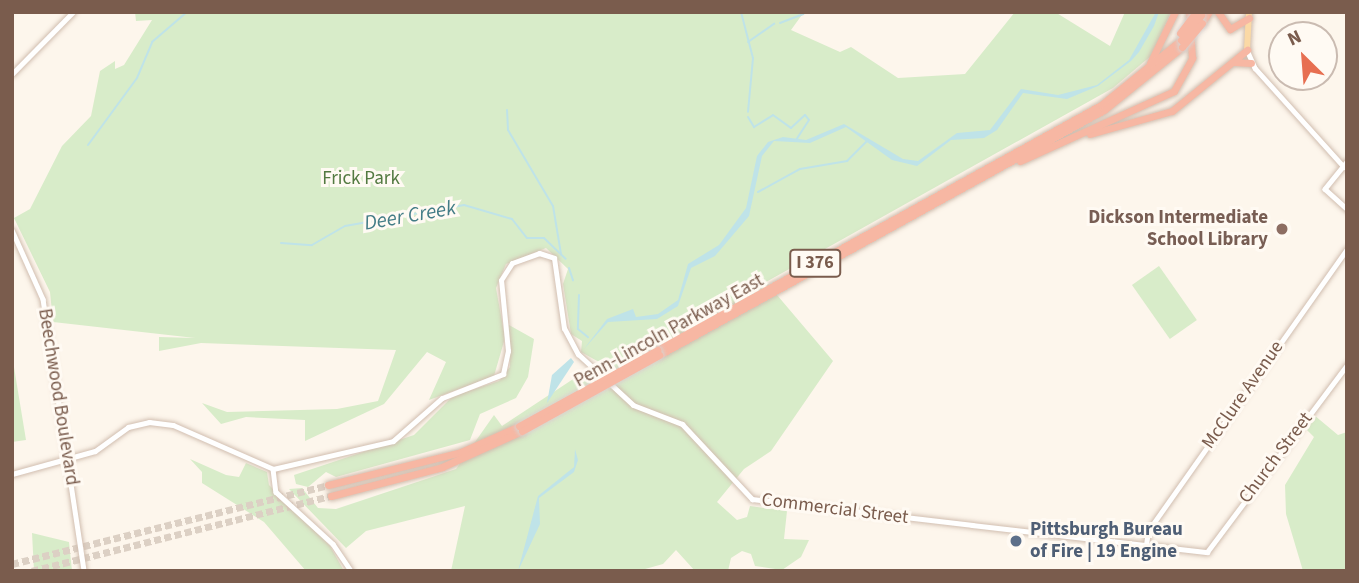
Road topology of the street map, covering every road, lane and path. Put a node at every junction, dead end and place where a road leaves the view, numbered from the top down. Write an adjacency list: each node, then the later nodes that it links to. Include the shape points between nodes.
1 (73, 12): 13 (street)
2 (1175, 12): 11 (highway)
3 (1189, 12): 15 (highway, via 1192,58 1180,84)
4 (1209, 12): 7 (highway, Penn-Lincoln Parkway East / I 376)
5 (1218, 12): 6 (highway, via 1221,25 1230,29)
6 (1249, 15): 9 (main road)
7 (1200, 16): 8 (highway, Penn-Lincoln Parkway East / I 376, bridge); 8 (highway, bridge)
8 (1181, 40): 11 (highway); 14 (highway, Penn-Lincoln Parkway East / I 376, via 1136,81); 17 (highway, Penn-Lincoln Parkway East / I 376, via 1122,98)
9 (1247, 50): 10 (highway); 12 (street)
10 (1234, 62): 12 (highway); 15 (highway, via 1163,116)
11 (1150, 63): 14 (highway)
12 (1251, 63): 16 (street)
13 (12, 74)
14 (1079, 117): 21 (highway, Penn-Lincoln Parkway East / I 376)
15 (1072, 138): 17 (highway)
16 (1345, 164): 18 (street, via 1325,189)
17 (975, 181): 21 (highway, Penn-Lincoln Parkway East / I 376)
18 (1347, 208)
19 (12, 230): 24 (street, Beechwood Boulevard, via 43,299)
20 (1347, 248): 30 (street, McClure Avenue, via 1148,531)
21 (658, 353): 23 (highway, Penn-Lincoln Parkway East / I 376, bridge)
22 (1347, 365): 31 (street, Church Street)
23 (520, 429): 27 (highway, Penn-Lincoln Parkway East / I 376, via 461,452); 28 (highway, Penn-Lincoln Parkway East / I 376, via 442,467)
24 (67, 461): 25 (main road, via 128,427 160,422); 26 (main road); 32 (street, Beechwood Boulevard)
25 (273, 469): 29 (main road, Commercial Street, via 393,441 442,398 499,377 508,351 503,274 528,255 554,258 564,328 578,354 633,405 682,424 752,499); 33 (street, via 276,492 332,544)
26 (12, 474)
27 (328, 485)
28 (331, 496)
29 (972, 525): 30 (street, Commercial Street)
30 (1146, 545): 31 (street, Commercial Street)
31 (1207, 552)
32 (84, 571)
33 (351, 571)

